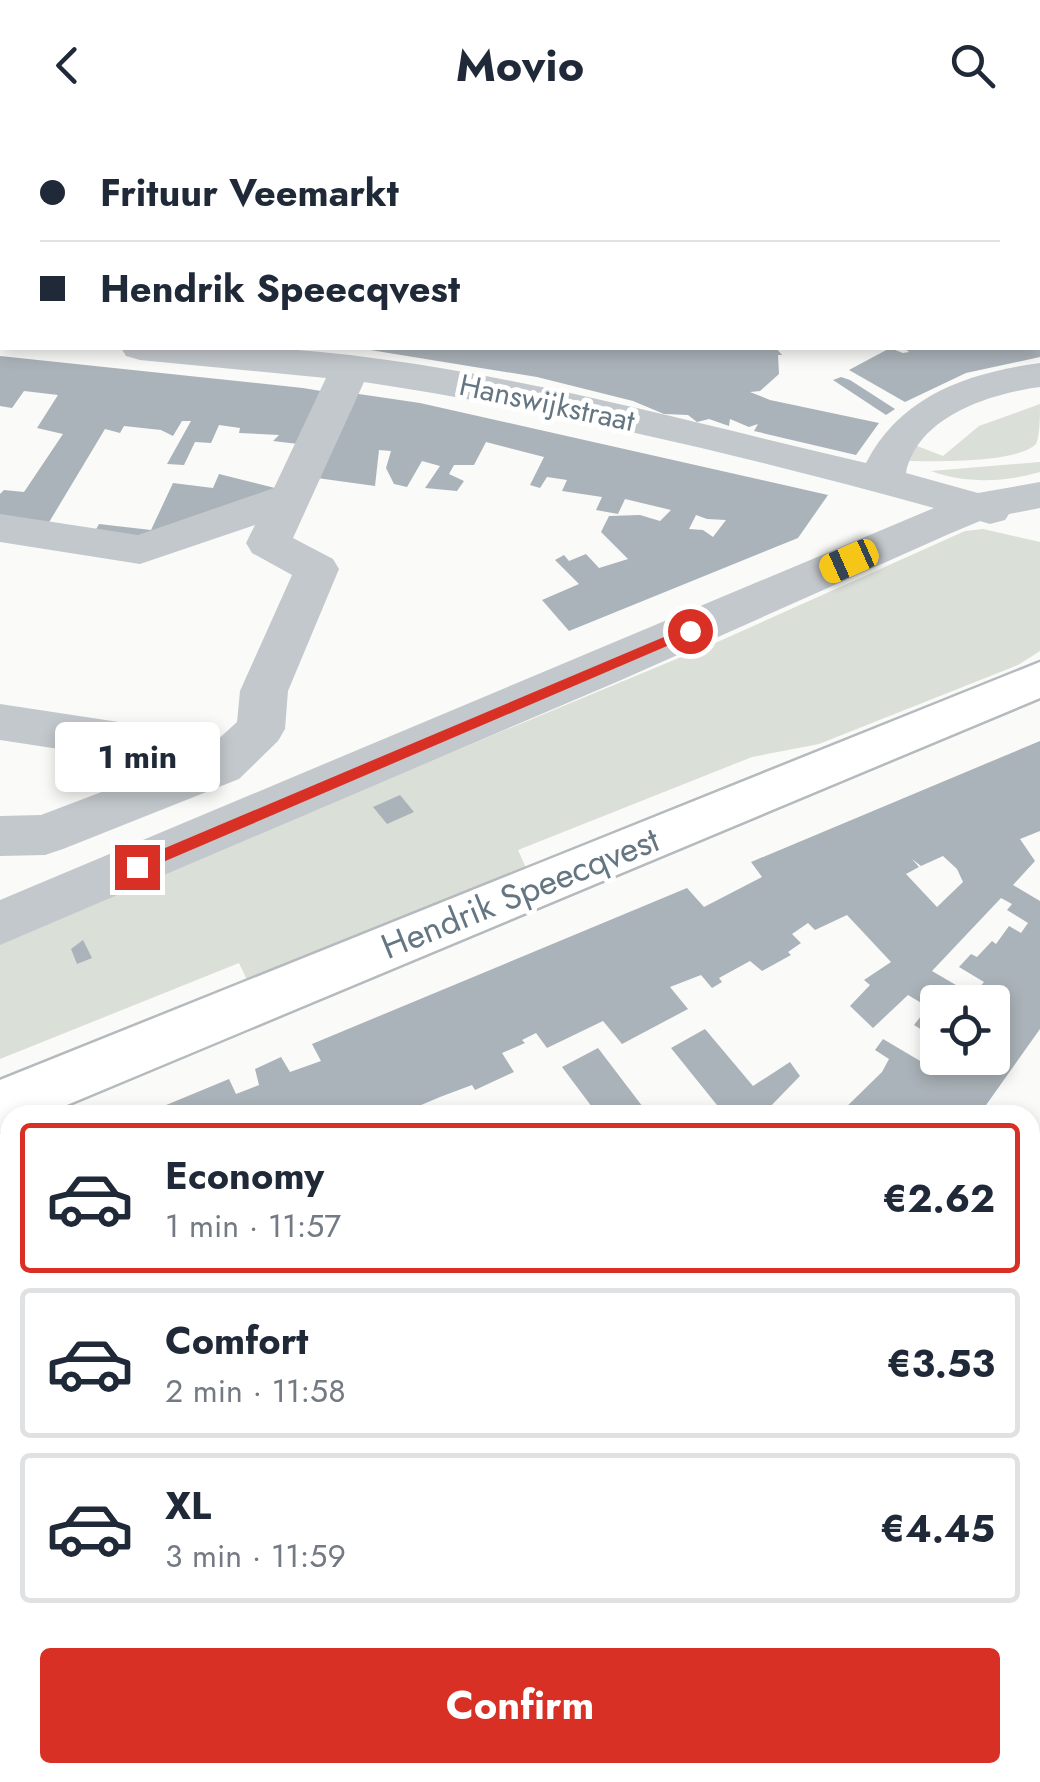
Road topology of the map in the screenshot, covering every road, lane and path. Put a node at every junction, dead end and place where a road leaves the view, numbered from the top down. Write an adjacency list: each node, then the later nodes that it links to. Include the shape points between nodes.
1 (192, 350): 2 (street, Hanswijkstraat)
2 (218, 351): 3 (street, Hanswijkstraat)
3 (348, 368): 5 (street, Hanswijkstraat, via 624,419); 7 (street)
4 (1040, 375): 5 (street, via 968,393 929,413 906,429 883,470)
5 (885, 481): 8 (street, Hanswijkstraat)
6 (1040, 495): 8 (street)
7 (291, 496): 10 (street, via 140,550); 13 (street, via 268,544 317,569 264,691 261,729)
8 (961, 502): 9 (street, Hanswijkstraat); 15 (street)
9 (1040, 521)
10 (0, 528)
11 (1039, 680): 16 (main road, Hendrik Speecqvest)
12 (0, 722): 13 (street, via 178,750)
13 (221, 766): 14 (street, via 45,835)
14 (0, 836)
15 (0, 923)
16 (2, 1105)

